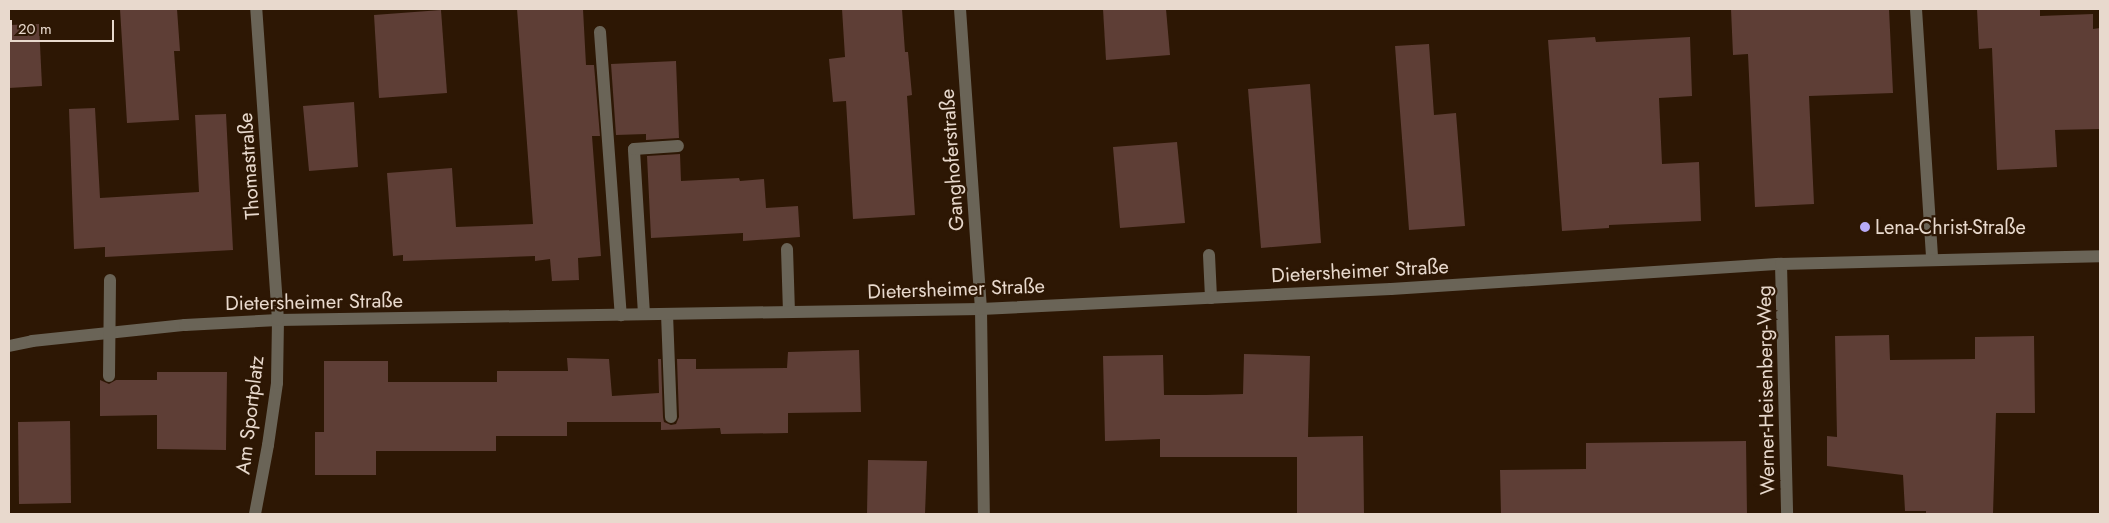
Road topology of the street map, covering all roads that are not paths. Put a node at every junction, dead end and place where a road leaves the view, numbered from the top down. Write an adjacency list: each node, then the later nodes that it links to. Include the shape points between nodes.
1 (256, 9): 18 (street, Thomastraße)
2 (960, 9): 13 (street, Ganghoferstraße)
3 (1916, 9): 9 (street)
4 (600, 32): 17 (street)
5 (678, 146): 15 (street, via 634,149)
6 (787, 249): 14 (street)
7 (1209, 255): 12 (street)
8 (2100, 256): 9 (street, Dietersheimer Straße)
9 (1932, 259): 10 (street, Dietersheimer Straße)
10 (1781, 264): 12 (street, Dietersheimer Straße); 25 (street, Werner-Heisenberg-Weg)
11 (110, 280): 19 (street)
12 (1211, 298): 13 (street, Dietersheimer Straße)
13 (980, 309): 14 (street, Dietersheimer Straße); 24 (street, Ganghoferstraße)
14 (789, 312): 16 (street, Dietersheimer Straße)
15 (644, 314): 16 (street, Dietersheimer Straße); 17 (street, Dietersheimer Straße)
16 (668, 314): 22 (street)
17 (621, 315): 18 (street, Dietersheimer Straße)
18 (278, 320): 19 (street, Dietersheimer Straße); 23 (street, Am Sportplatz, via 277,383)
19 (110, 333): 20 (street, Dietersheimer Straße); 21 (street)
20 (9, 346)
21 (109, 376)
22 (671, 417)
23 (255, 514)
24 (984, 514)
25 (1787, 514)

